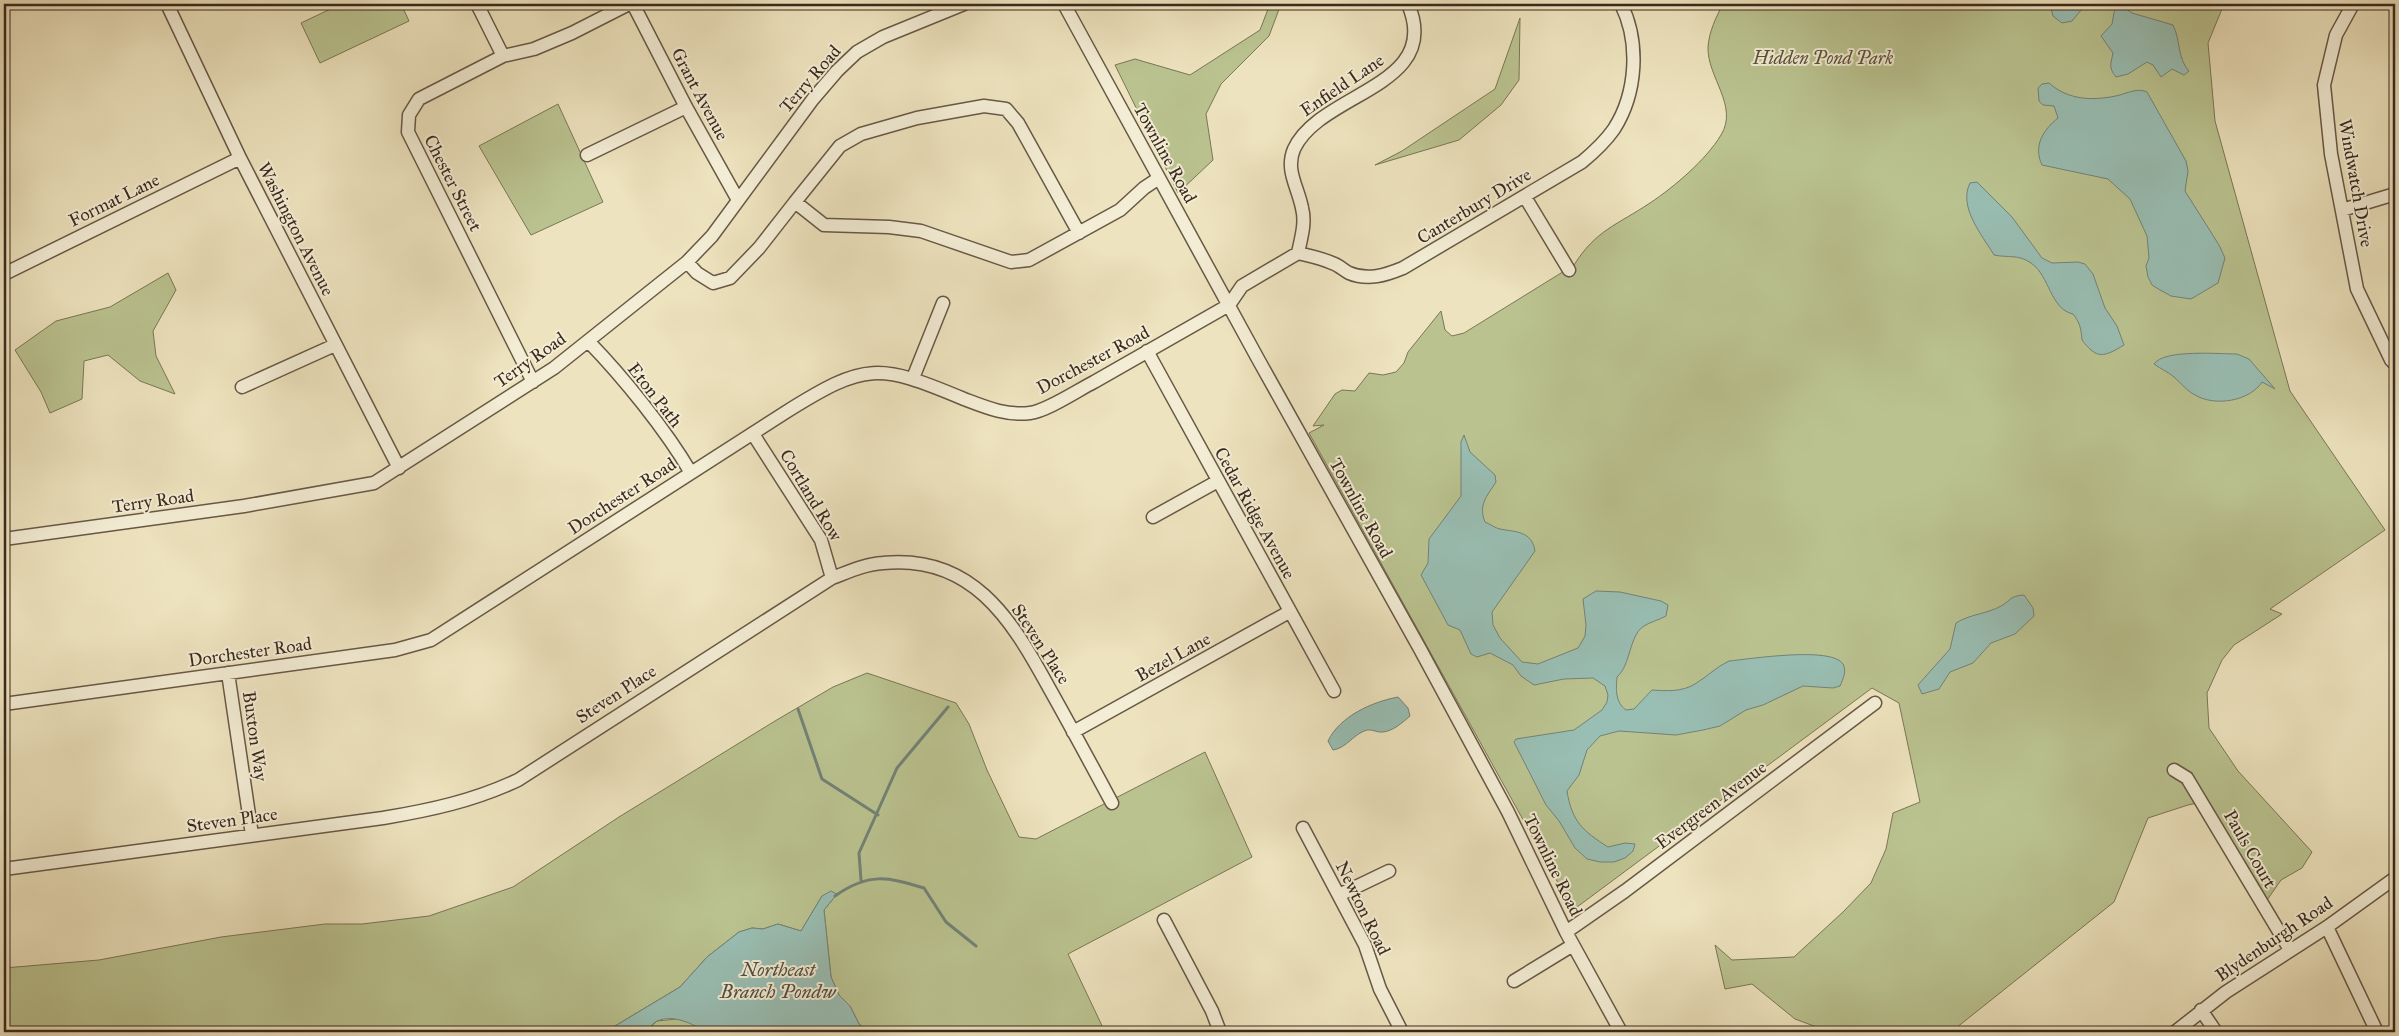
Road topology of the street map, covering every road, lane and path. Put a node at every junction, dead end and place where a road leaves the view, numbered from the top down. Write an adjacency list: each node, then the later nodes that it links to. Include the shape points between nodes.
1 (167, 4): 15 (street, Washington Avenue)
2 (477, 4): 12 (street)
3 (629, 4): 12 (street, Chester Street, via 534,49)
4 (633, 4): 13 (street, Grant Avenue)
5 (964, 4): 19 (street, Terry Road, via 883,36 857,52 813,99)
6 (1059, 4): 11 (street)
7 (1064, 4): 11 (street, Townline Road)
8 (1408, 4): 23 (street, Enfield Lane, via 1415,30 1412,46 1398,70 1313,123 1301,135 1293,151 1290,168 1302,208 1303,227)
9 (1621, 4): 18 (street, Canterbury Drive, via 1633,52 1630,92 1624,110 1614,129 1594,152)
10 (2353, 4): 21 (street, Windwatch Drive, via 2336,35 2324,85 2330,154)
11 (1082, 37): 16 (street, Townline Road)
12 (503, 56): 34 (street, Chester Street, via 418,99 409,115 408,132)
13 (686, 108): 14 (street); 19 (street, Grant Avenue)
14 (587, 155)
15 (240, 158): 26 (street, Format Lane); 30 (street, Washington Avenue)
16 (1159, 178): 22 (street, via 1120,210); 28 (street, Townline Road)
17 (2395, 194): 21 (street)
18 (1525, 197): 23 (street, Canterbury Drive, via 1433,252 1386,275 1366,277 1350,273 1334,263); 25 (street)
19 (738, 200): 24 (street, Terry Road, via 712,236)
20 (795, 202): 22 (street, via 824,224 921,231 1011,262 1029,260); 22 (street, via 840,146 861,134 936,114 984,106 1006,108 1018,123); 24 (street, via 759,248 730,278 713,283)
21 (2342, 210): 32 (street, Windwatch Drive, via 2358,289)
22 (1079, 233)
23 (1298, 253): 28 (street, via 1242,286)
24 (687, 262): 29 (street, Terry Road)
25 (1569, 270)
26 (4, 274)
27 (943, 304): 33 (street)
28 (1229, 305): 31 (street, Dorchester Road); 59 (street, Townline Road, via 1498,795)
29 (588, 341): 34 (street, Terry Road); 38 (street, Eton Path, via 646,410)
30 (336, 345): 35 (street); 37 (street, Washington Avenue)
31 (1147, 351): 33 (street, Dorchester Road, via 1062,400 1030,413 993,411); 39 (street, Cedar Ridge Avenue)
32 (2395, 364)
33 (913, 378): 36 (street, Dorchester Road, via 884,372 862,373 843,379)
34 (533, 382): 37 (street, Terry Road)
35 (242, 387)
36 (753, 434): 38 (street, Dorchester Road); 42 (street, Cortland Row, via 821,540)
37 (399, 468): 41 (street, Terry Road, via 374,483 317,494)
38 (691, 473): 44 (street, Dorchester Road, via 431,640 395,650)
39 (1218, 481): 40 (street); 43 (street, Cedar Ridge Avenue)
40 (1153, 517)
41 (4, 539)
42 (832, 578): 48 (street, Steven Place, via 882,563 907,562 943,570 981,590 1010,623); 52 (street, Steven Place, via 518,780 484,796 383,818)
43 (1289, 612): 45 (street, Cedar Ridge Avenue); 48 (street, Bezel Lane)
44 (228, 673): 47 (street, Dorchester Road); 52 (street, Buxton Way)
45 (1334, 691)
46 (1876, 703): 59 (street, Evergreen Avenue)
47 (4, 704)
48 (1073, 732): 50 (street, Steven Place)
49 (2174, 770): 61 (street, Pauls Court, via 2187,778)
50 (1112, 803)
51 (1303, 828): 56 (street, Newton Road)
52 (252, 835): 53 (street, Steven Place)
53 (4, 869)
54 (1388, 871): 56 (street)
55 (2395, 878): 58 (street, Blydenburgh Road)
56 (1339, 895): 65 (street, Newton Road, via 1365,945 1380,989)
57 (1164, 920): 64 (street)
58 (2327, 927): 61 (street, Blydenburgh Road); 69 (street)
59 (1566, 932): 60 (street, Townline Road)
60 (1573, 945): 62 (street); 66 (street, Townline Road)
61 (2290, 950): 63 (street, Blydenburgh Road)
62 (1514, 981)
63 (2201, 1010): 67 (street, Blydenburgh Road); 68 (street)
64 (1220, 1032)
65 (1402, 1032)
66 (1621, 1032)
67 (2175, 1032)
68 (2216, 1032)
69 (2377, 1032)

